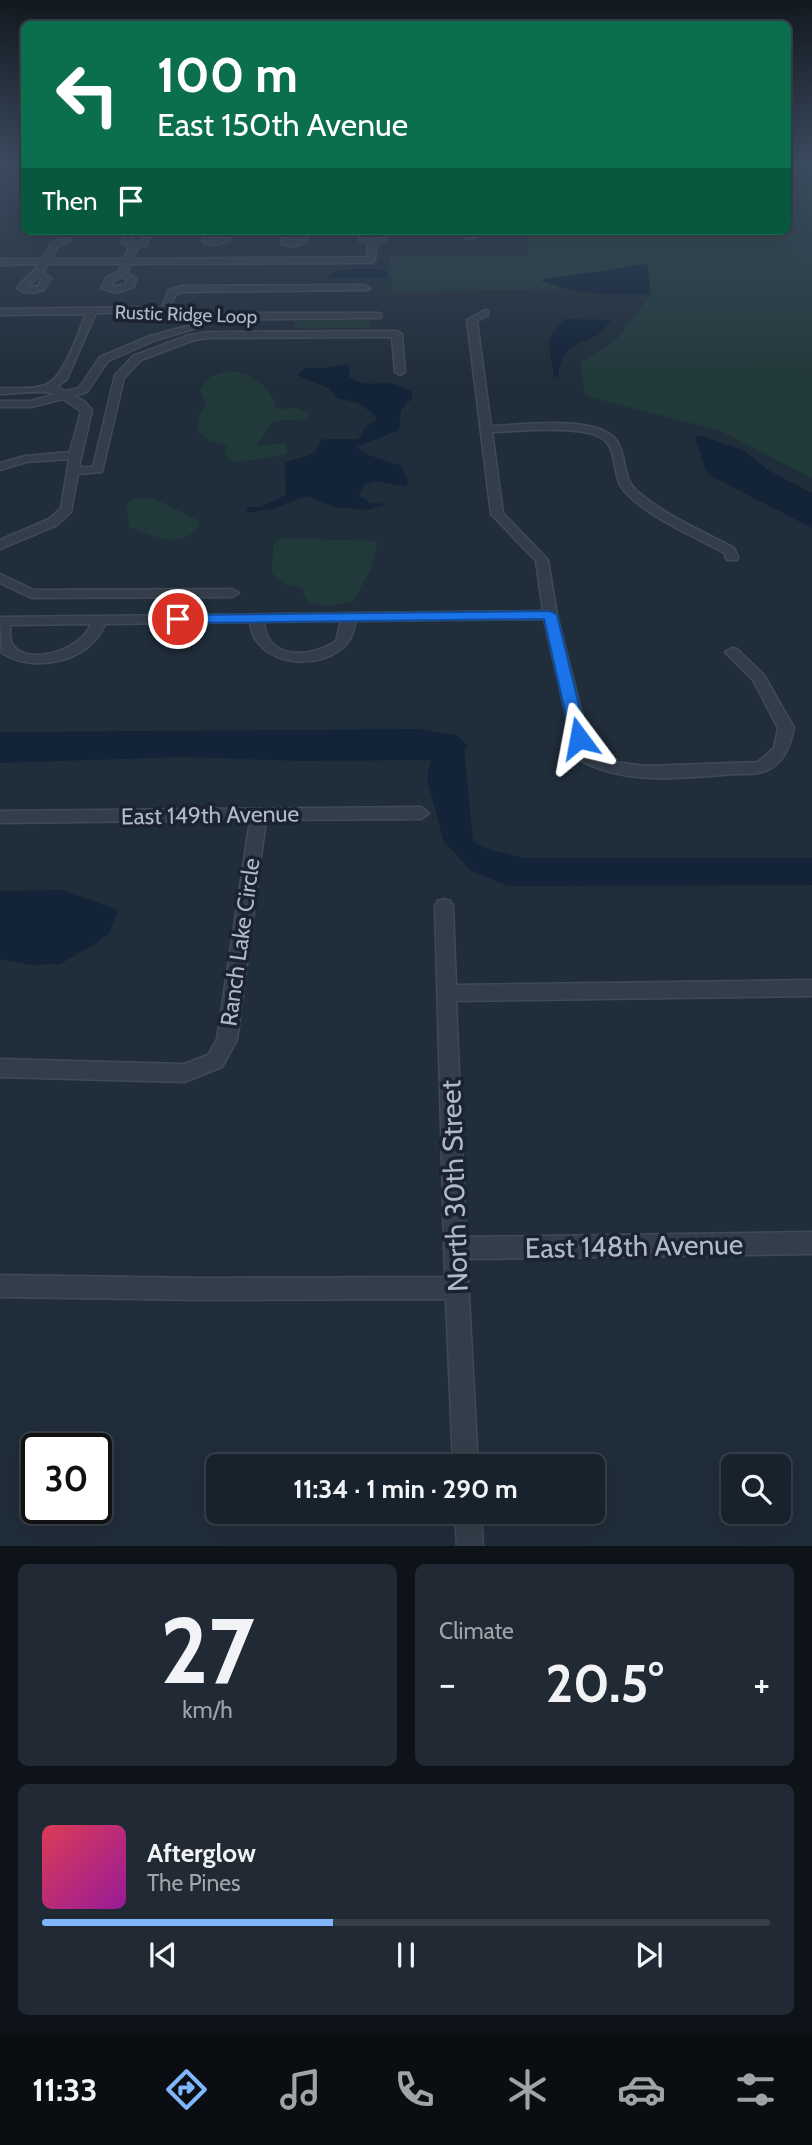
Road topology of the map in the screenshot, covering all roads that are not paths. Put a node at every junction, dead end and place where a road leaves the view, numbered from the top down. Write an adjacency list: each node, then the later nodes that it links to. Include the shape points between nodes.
1 (52, 235): 14 (street, via 48,241)
2 (69, 235): 14 (street)
3 (128, 235): 15 (street, via 125,243)
4 (147, 235): 15 (street, via 144,243)
5 (207, 235): 11 (street, via 206,240)
6 (227, 235): 11 (street)
7 (285, 235): 13 (street, via 284,242)
8 (304, 235): 13 (street, via 303,242)
9 (364, 235): 12 (street, via 364,241)
10 (382, 235): 12 (street, via 381,241)
11 (214, 242): 16 (street)
12 (372, 243): 17 (street, via 371,258)
13 (293, 244): 17 (street)
14 (54, 245): 18 (street)
15 (134, 246): 19 (street)
16 (210, 259): 17 (street); 19 (street)
17 (291, 259)
18 (45, 260): 19 (street); 20 (street); 21 (street)
19 (127, 260): 22 (street)
20 (0, 261)
21 (38, 274)
22 (122, 274)
23 (365, 288): 26 (street, via 182,289 172,292)
24 (92, 311): 25 (street, Rustic Ridge Loop); 26 (street, Rustic Ridge Loop); 31 (street, Rustic Ridge Loop, via 66,372)
25 (0, 312)
26 (160, 313): 29 (street, Rustic Ridge Loop)
27 (485, 313): 35 (street, via 472,320)
28 (378, 316): 29 (street, Rustic Ridge Loop)
29 (278, 325): 30 (street, via 397,334); 33 (street, via 188,328 153,338 104,359 83,390); 38 (street, via 192,337 137,358 119,377 98,470)
30 (400, 372)
31 (49, 387): 32 (street); 33 (street)
32 (0, 391)
33 (66, 397): 34 (street); 36 (street, via 87,410)
34 (0, 404)
35 (488, 429): 40 (street, via 602,433 614,443 625,486 639,499 730,551); 43 (street, via 497,514 542,561)
36 (75, 455): 37 (street, via 25,459); 38 (street)
37 (0, 467)
38 (74, 471): 39 (street, via 67,509 53,522)
39 (0, 545)
40 (732, 557)
41 (0, 578): 42 (street, via 32,594)
42 (232, 593)
43 (550, 615): 45 (street); 48 (street, via 587,757 626,772 762,767 781,750 786,728 759,678)
44 (257, 618): 45 (street); 45 (street, via 265,646 305,658 341,644 348,632); 46 (street)
45 (348, 618)
46 (99, 620): 47 (street); 47 (street, via 91,639 81,648 52,658 31,659 3,646)
47 (3, 621)
48 (732, 652)
49 (421, 813): 50 (street, East 149th Avenue)
50 (259, 814): 51 (street, East 149th Avenue); 55 (street, Ranch Lake Circle, via 227,1040 215,1061 184,1073)
51 (0, 817)
52 (444, 906): 54 (street, North 30th Street)
53 (812, 988): 54 (street)
54 (447, 993): 57 (street, North 30th Street)
55 (0, 1068)
56 (812, 1243): 57 (street, East 148th Avenue)
57 (455, 1248): 59 (street, North 30th Street)
58 (0, 1286): 59 (street)
59 (457, 1288): 60 (street, North 30th Street)
60 (465, 1454)
61 (469, 1524): 62 (street)
62 (470, 1546)

